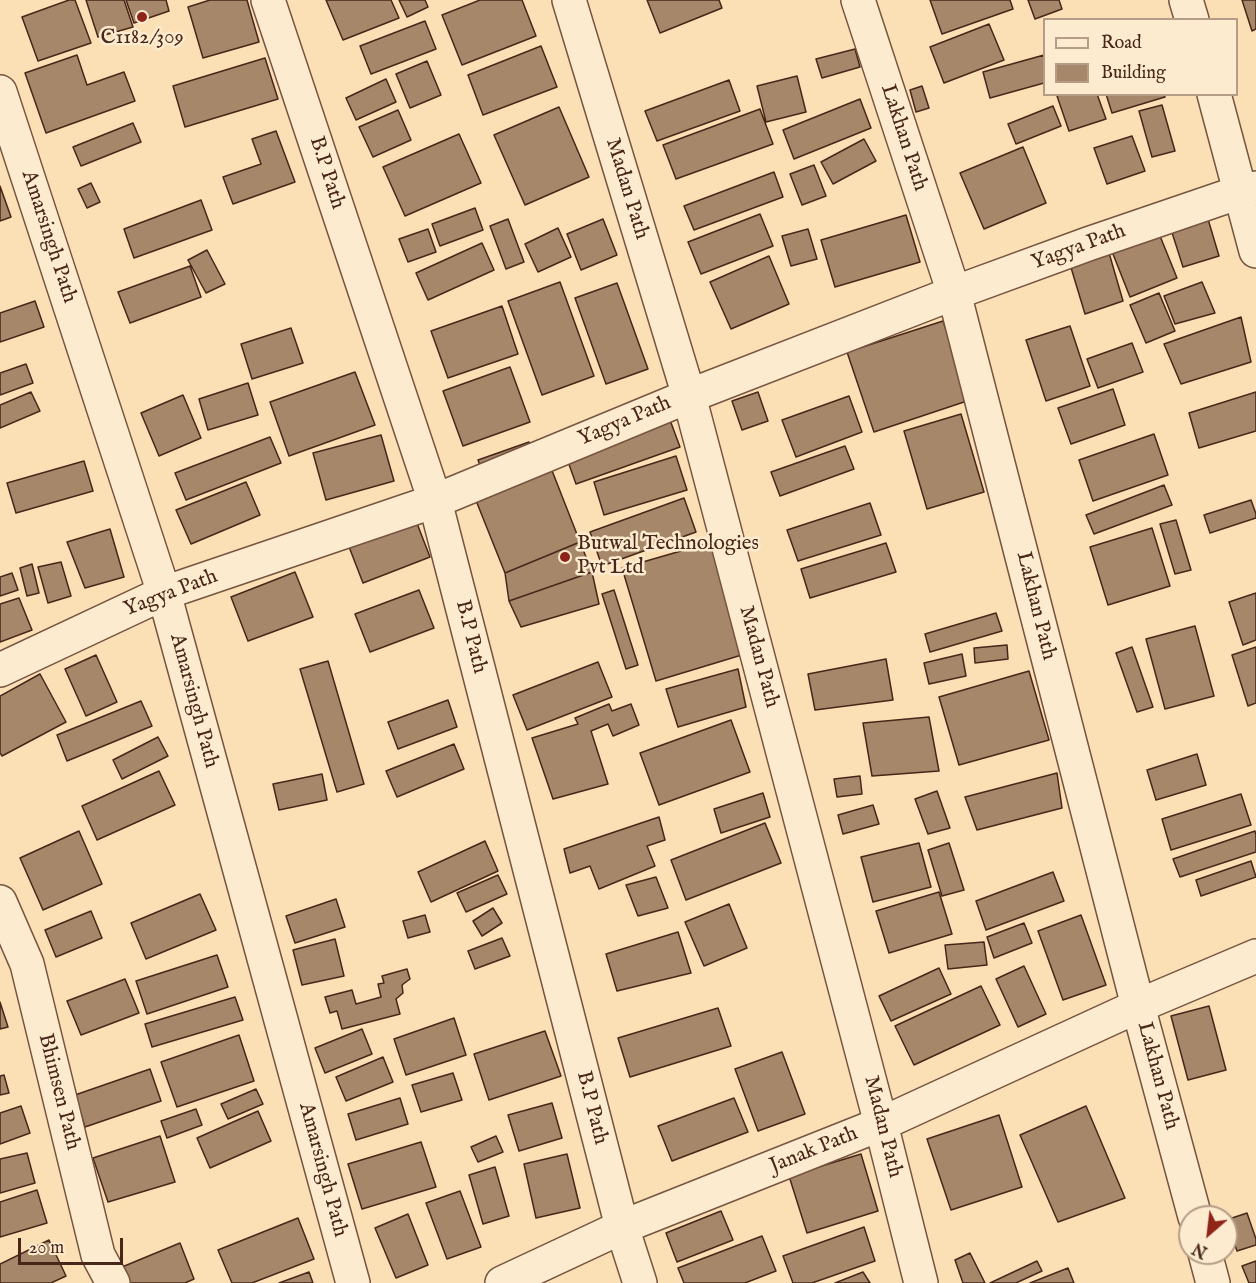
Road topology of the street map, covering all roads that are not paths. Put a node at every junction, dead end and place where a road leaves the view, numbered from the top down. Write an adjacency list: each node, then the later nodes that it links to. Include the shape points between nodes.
1 (268, 0): 12 (street, B.P Path)
2 (568, 0): 11 (street, Madan Path)
3 (858, 0): 10 (street, Lakhan Path)
4 (1186, 0): 5 (street)
5 (1191, 18)
6 (0, 92): 13 (street, Amarsingh Path)
7 (1215, 96): 8 (street)
8 (1248, 190): 9 (street); 10 (street, Yagya Path)
9 (1256, 251)
10 (954, 293): 11 (street, Yagya Path); 17 (street, Lakhan Path)
11 (689, 396): 12 (street, Yagya Path); 18 (street, Madan Path)
12 (435, 501): 13 (street, Yagya Path); 20 (street, B.P Path)
13 (164, 594): 14 (street, Yagya Path); 23 (street, Amarsingh Path)
14 (0, 670)
15 (0, 902): 22 (street, Bhimsen Path, via 27,964 98,1255)
16 (1256, 956): 17 (street, Janak Path)
17 (1138, 1006): 18 (street, Janak Path); 19 (street, Lakhan Path)
18 (881, 1124): 20 (street, Janak Path); 26 (street, Madan Path)
19 (1192, 1205)
20 (622, 1227): 24 (street, Janak Path); 25 (street, B.P Path)
21 (1208, 1265): 27 (street)
22 (113, 1283)
23 (353, 1283)
24 (502, 1283)
25 (640, 1283)
26 (921, 1283)
27 (1213, 1283)

